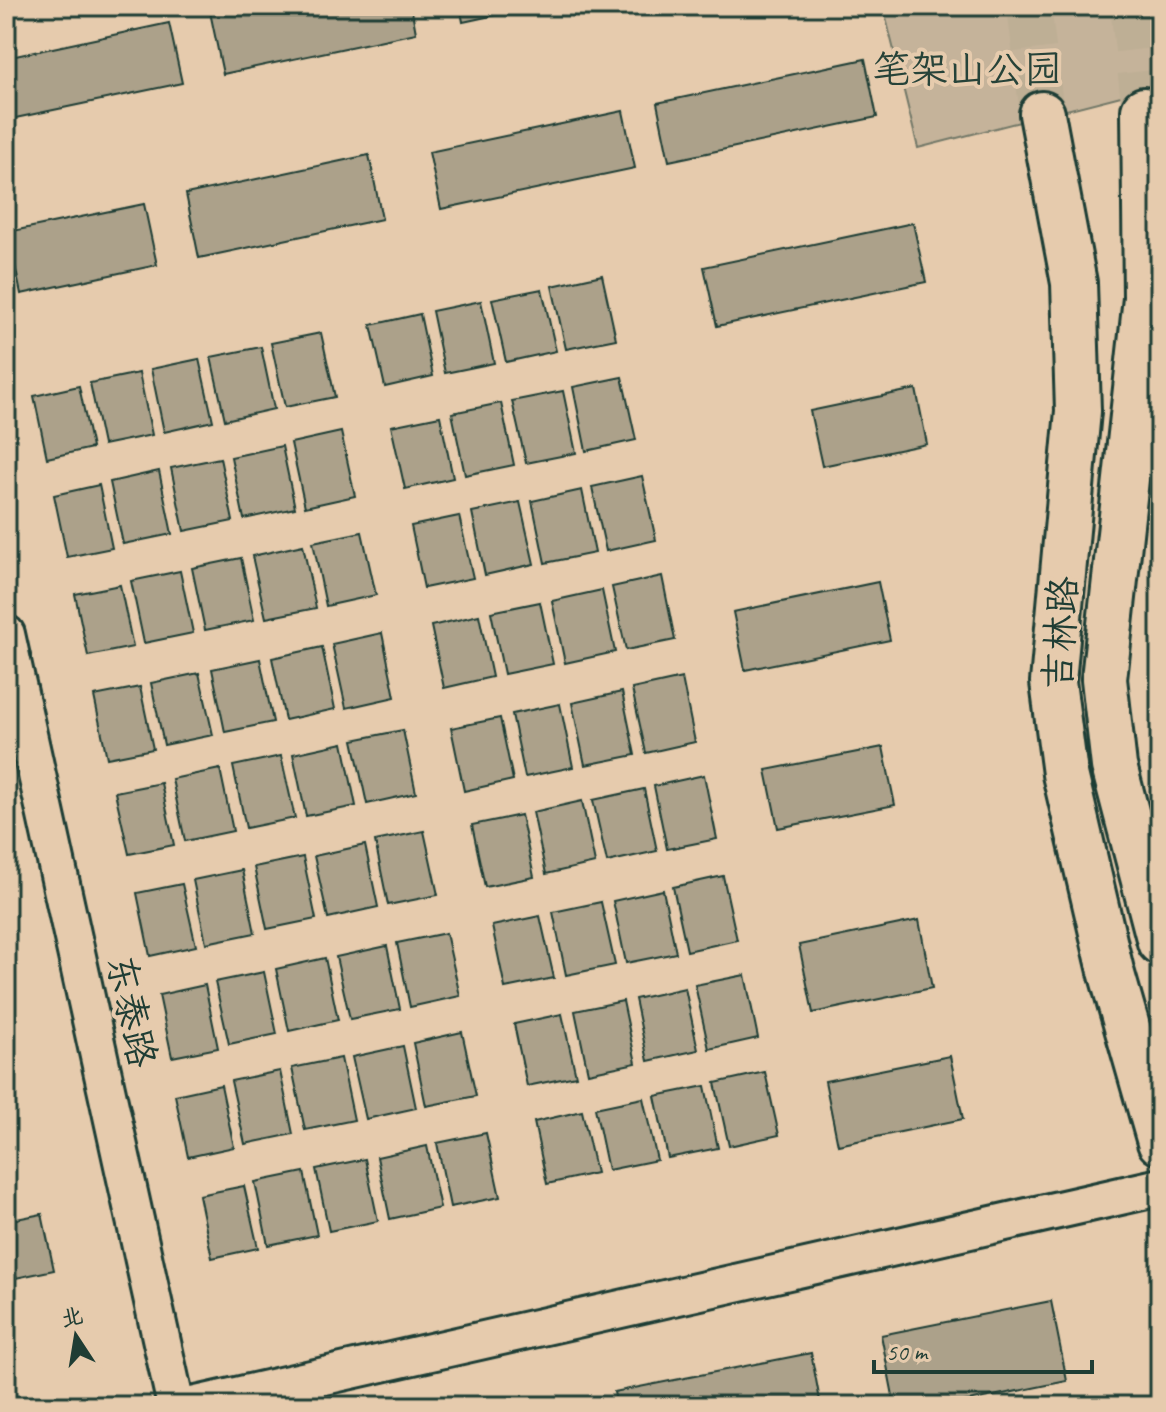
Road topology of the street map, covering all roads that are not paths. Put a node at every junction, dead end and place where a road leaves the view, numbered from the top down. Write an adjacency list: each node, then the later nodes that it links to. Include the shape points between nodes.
1 (1144, 110): 4 (main road, 吉林路, via 1146,298 1104,679 1114,766)
2 (1042, 114): 5 (main road, 吉林路, via 1074,283 1078,411 1053,682 1065,774 1107,956)
3 (6, 634): 7 (street, 东泰路)
4 (1160, 942)
5 (1160, 1142)
6 (1160, 1187): 8 (street)
7 (176, 1406)
8 (192, 1406)

